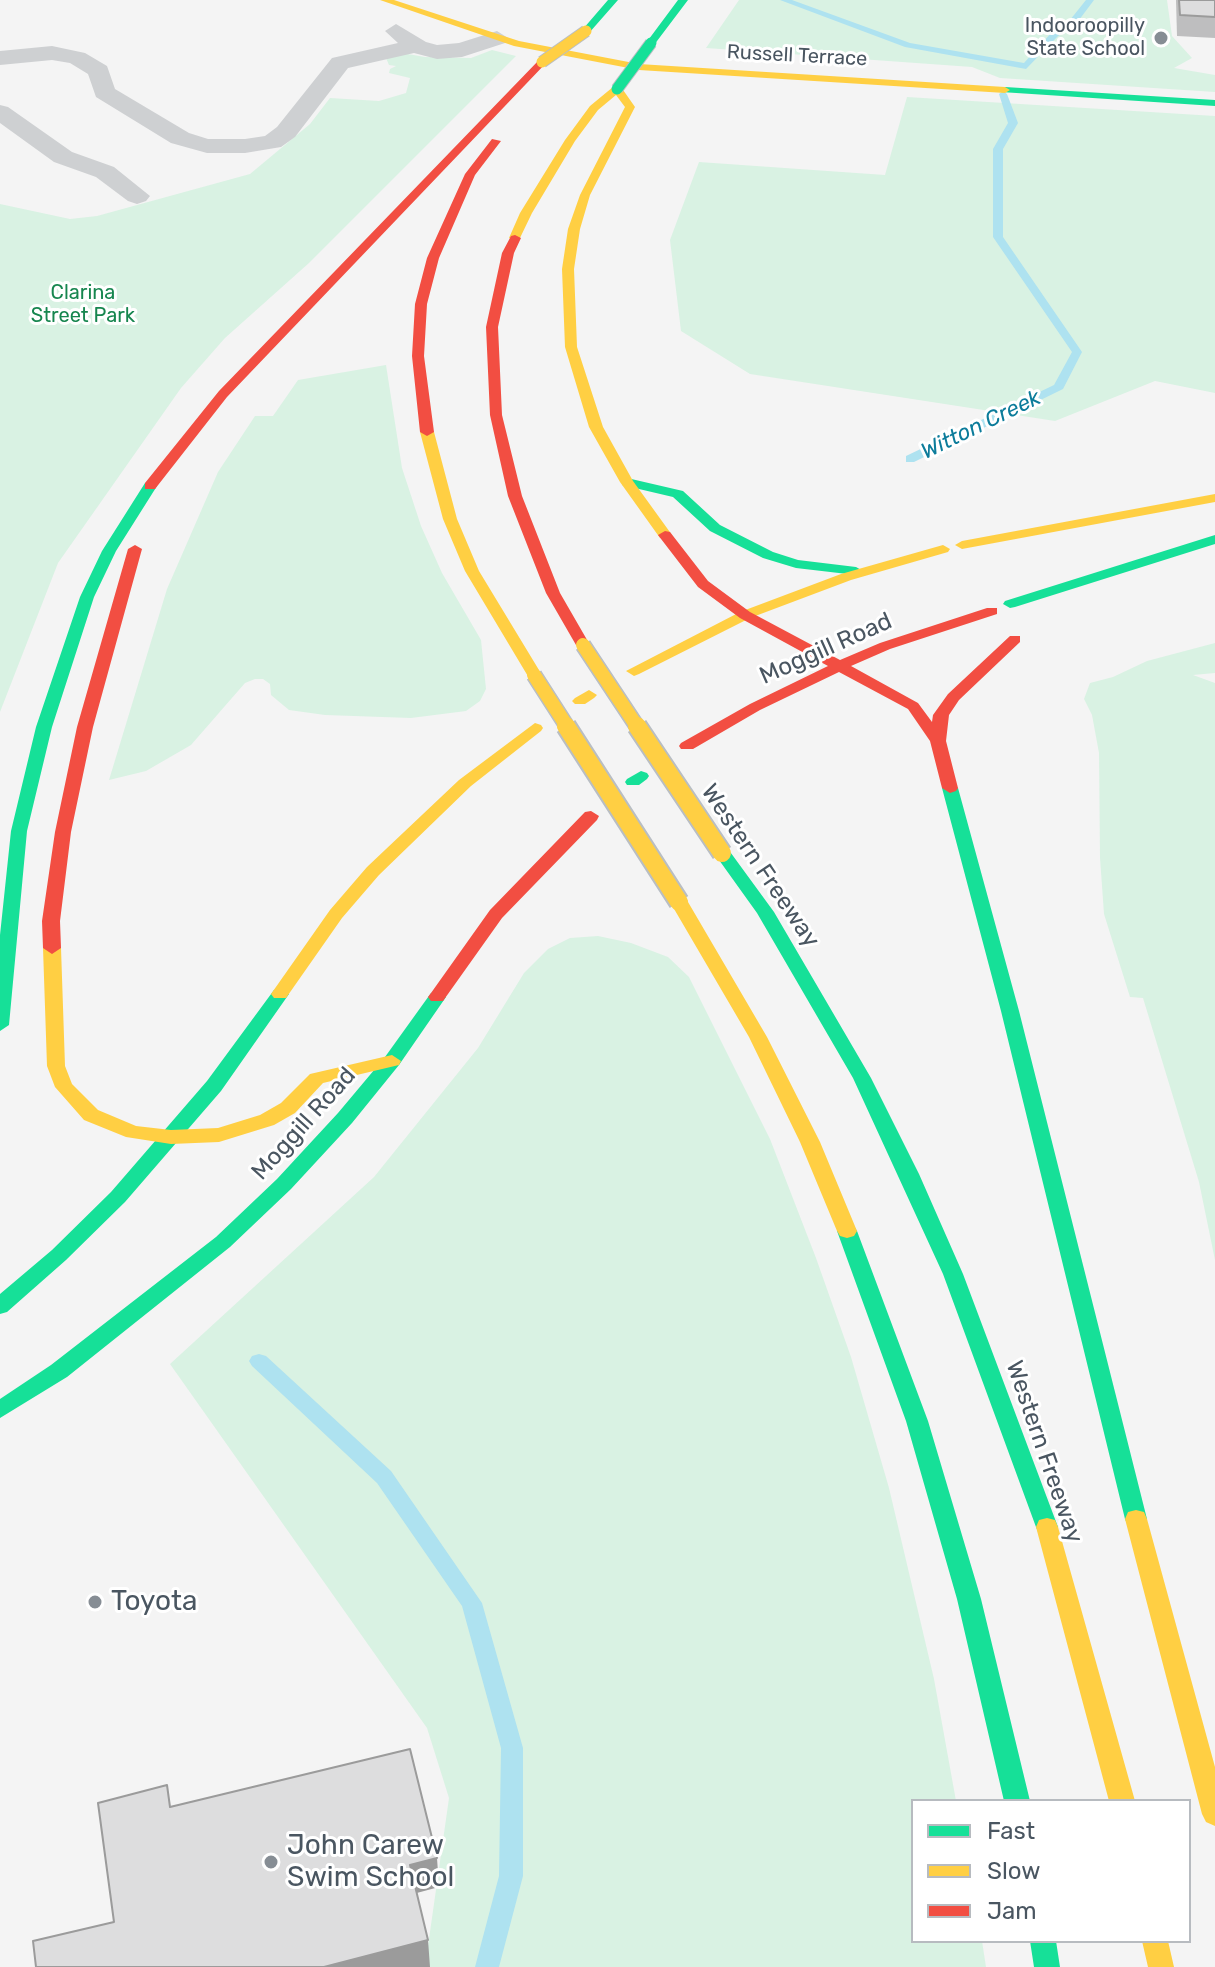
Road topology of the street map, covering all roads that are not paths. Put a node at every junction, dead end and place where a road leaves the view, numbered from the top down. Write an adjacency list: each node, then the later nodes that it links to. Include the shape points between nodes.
1 (385, 0): 5 (main road, Russell Terrace)
2 (613, 0): 4 (main road)
3 (683, 0): 7 (main road, Western Freeway, bridge)
4 (586, 31): 9 (main road); 13 (main road, bridge, via 542,62 259,356)
5 (497, 38): 6 (street, via 454,51 433,51 405,38 340,63 286,132 272,142 245,146 207,146 180,138 104,92 99,71 77,58 52,53); 8 (main road, Russell Terrace, via 589,60 667,70)
6 (0, 58)
7 (617, 89): 14 (main road, via 630,107 585,195 574,229 568,316 571,347 596,427); 32 (main road, Western Freeway, bridge, via 594,108 570,140 508,253 492,327 496,415 515,496 553,593 583,645 765,912 862,1078 909,1174 1000,1392 1045,1521)
8 (1215, 103)
9 (528, 104)
10 (0, 112): 12 (street, via 63,157 105,172)
11 (509, 126): 31 (main road, bridge, via 470,174 442,235 421,304 418,356 427,433 450,519 472,571 758,1037 810,1142 864,1270 917,1421 969,1599)
12 (137, 196)
13 (191, 435): 26 (main road, via 140,499 109,551 63,662 19,831); 28 (main road, via 126,573 85,727 51,921 56,1066 64,1087 91,1115 133,1132)
14 (627, 482): 17 (main road, via 678,494 715,528 780,559 837,570); 18 (main road, via 703,584)
15 (1215, 498): 17 (main road, via 952,547)
16 (1215, 539): 20 (main road, Moggill Road)
17 (870, 570): 18 (main road)
18 (745, 615): 20 (main road); 21 (main road)
19 (1015, 639): 23 (main road, via 953,697 941,715)
20 (844, 664): 23 (main road, via 913,706); 24 (main road, Moggill Road)
21 (634, 671)
22 (535, 728): 28 (main road, via 465,783 373,871)
23 (938, 741): 33 (main road)
24 (687, 746)
25 (591, 816): 27 (main road, Moggill Road, via 496,914)
26 (0, 1025)
27 (392, 1061): 28 (main road, via 317,1078 288,1108 249,1127 219,1135); 30 (main road, Moggill Road, via 248,1219 59,1371)
28 (171, 1137): 29 (main road, via 118,1197)
29 (0, 1306)
30 (0, 1410)
31 (1017, 1799)
32 (1121, 1799)
33 (1215, 1814)
34 (1043, 1943): 36 (main road)
35 (1155, 1943): 37 (main road)
36 (1047, 1967)
37 (1161, 1967)

